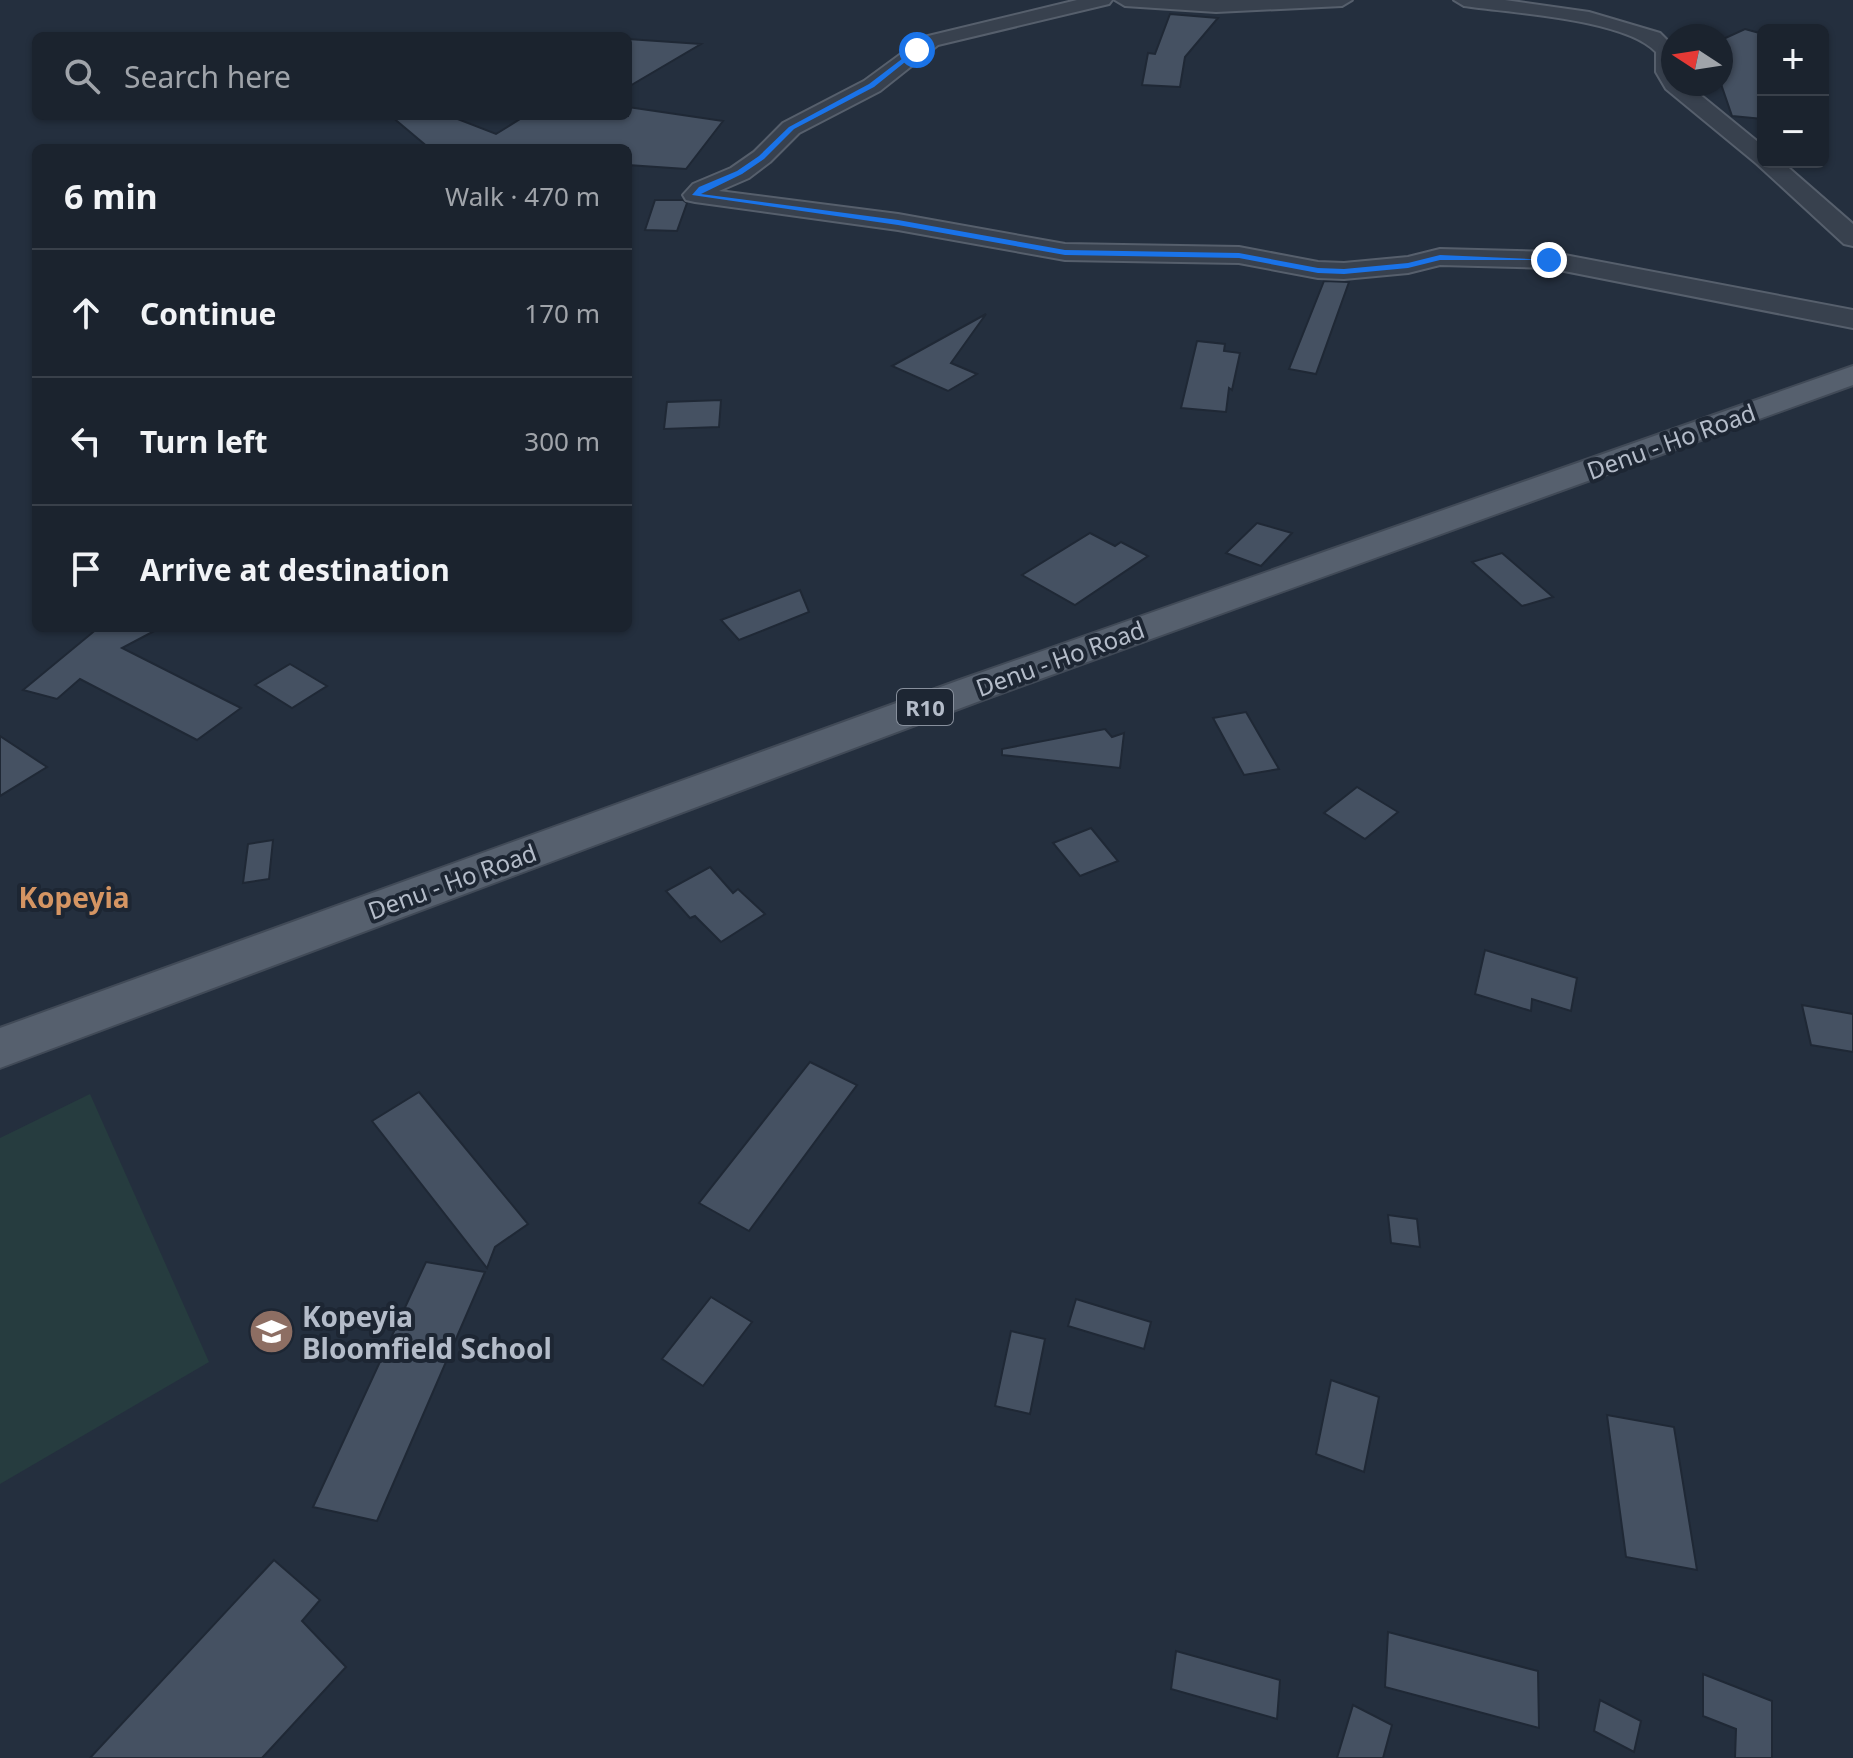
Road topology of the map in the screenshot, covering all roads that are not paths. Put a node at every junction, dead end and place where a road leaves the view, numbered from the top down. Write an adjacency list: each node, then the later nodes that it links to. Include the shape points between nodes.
1 (1102, 0): 10 (street, via 931,41 872,86 791,128 740,173 695,195 898,222 1065,252 1239,255 1344,271 1440,257 1549,260)
2 (1125, 0): 3 (street, via 1216,6)
3 (1342, 0)
4 (1464, 0): 5 (street, via 1589,18 1653,37)
5 (1661, 46)
6 (1689, 96): 7 (street)
7 (1757, 153)
8 (1775, 168): 9 (street)
9 (1853, 238)
10 (1853, 319)
11 (1853, 375): 12 (main road, Denu - Ho Road / R10, via 971,690)
12 (0, 1048)

